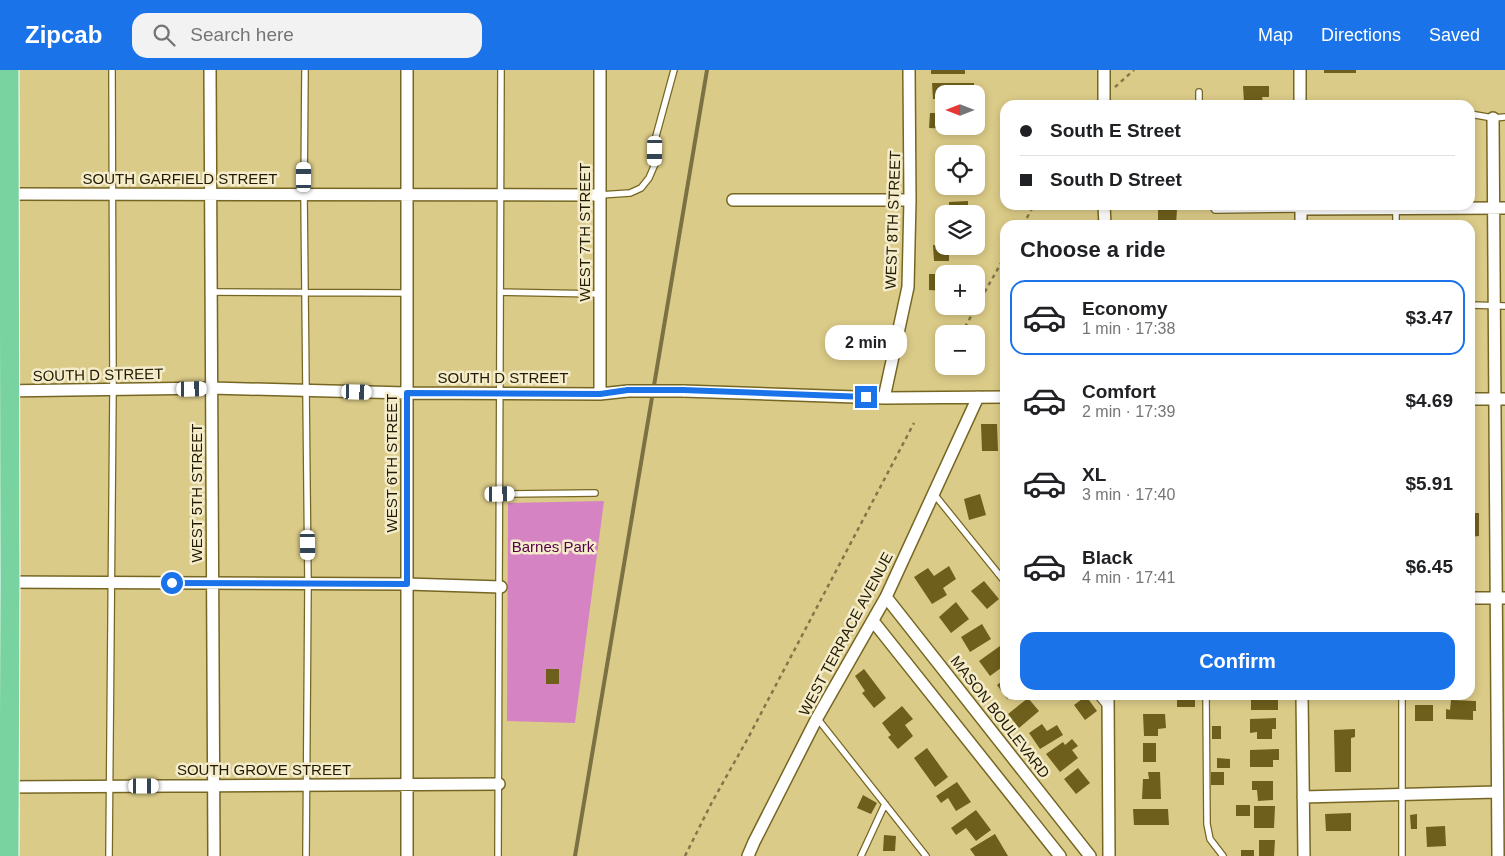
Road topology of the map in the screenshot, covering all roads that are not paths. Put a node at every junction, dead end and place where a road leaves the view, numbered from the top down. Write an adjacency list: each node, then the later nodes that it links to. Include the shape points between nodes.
1 (112, 70): 20 (lane)
2 (210, 70): 21 (street, WEST 5TH STREET)
3 (305, 70): 22 (lane)
4 (407, 70): 23 (street, WEST 6TH STREET)
5 (501, 70): 24 (lane)
6 (600, 70): 25 (street, WEST 7TH STREET)
7 (674, 70): 25 (lane, via 656,136 654,164 649,178 630,193)
8 (909, 70): 27 (street, WEST 8TH STREET)
9 (1104, 70): 13 (street)
10 (1300, 70): 15 (street)
11 (6, 82): 19 (highway)
12 (1199, 92): 14 (lane)
13 (1104, 100)
14 (1199, 100)
15 (1300, 100)
16 (1475, 115): 18 (lane)
17 (1505, 117): 18 (lane)
18 (1493, 118): 29 (street)
19 (5, 194): 20 (street, SOUTH GARFIELD STREET); 40 (highway)
20 (112, 194): 21 (street, SOUTH GARFIELD STREET); 38 (lane)
21 (211, 194): 22 (street, SOUTH GARFIELD STREET); 30 (street, WEST 5TH STREET)
22 (304, 194): 23 (street, SOUTH GARFIELD STREET); 32 (lane)
23 (407, 195): 24 (street, SOUTH GARFIELD STREET); 33 (street, WEST 6TH STREET)
24 (501, 195): 25 (street, SOUTH GARFIELD STREET); 31 (lane)
25 (600, 195): 34 (street, WEST 7TH STREET)
26 (733, 200): 27 (street)
27 (910, 200): 46 (street, WEST 8TH STREET, via 908,286)
28 (1475, 208): 29 (street)
29 (1499, 208): 36 (street)
30 (211, 292): 32 (lane); 37 (street, WEST 5TH STREET)
31 (500, 292): 34 (lane); 42 (lane)
32 (305, 293): 33 (lane); 39 (lane)
33 (407, 293): 41 (street, WEST 6TH STREET)
34 (600, 294): 43 (street, WEST 7TH STREET)
35 (1475, 305): 36 (lane)
36 (1500, 306): 48 (street)
37 (211, 388): 38 (street, SOUTH D STREET); 39 (street, SOUTH D STREET); 55 (street, WEST 5TH STREET)
38 (113, 390): 40 (street, SOUTH D STREET); 54 (lane)
39 (306, 390): 41 (street, SOUTH D STREET); 56 (lane)
40 (5, 391): 53 (highway, via 8,486)
41 (407, 393): 42 (street, SOUTH D STREET); 57 (street, WEST 6TH STREET)
42 (500, 394): 43 (street, SOUTH D STREET); 50 (lane)
43 (600, 394): 46 (street, SOUTH D STREET, bridge, via 628,390 683,390)
44 (978, 397): 45 (street, SOUTH D STREET); 46 (street, SOUTH D STREET); 51 (street, WEST TERRACE AVENUE)
45 (1000, 397)
46 (884, 398)
47 (1475, 399): 48 (street)
48 (1500, 399): 61 (street)
49 (595, 493): 50 (lane)
50 (500, 494): 58 (lane)
51 (934, 494): 52 (lane); 59 (street, WEST TERRACE AVENUE)
52 (1000, 576)
53 (5, 582): 54 (street); 63 (highway)
54 (112, 582): 55 (street); 74 (lane)
55 (212, 583): 56 (street); 75 (street, WEST 5TH STREET)
56 (308, 584): 57 (street); 73 (lane)
57 (407, 584): 58 (street); 71 (street, WEST 6TH STREET)
58 (501, 587): 72 (lane)
59 (886, 596): 62 (street, WEST TERRACE AVENUE); 91 (street, MASON BOULEVARD)
60 (1475, 598): 61 (street)
61 (1500, 598): 77 (street)
62 (873, 621): 70 (street, WEST TERRACE AVENUE); 90 (street)
63 (5, 678): 76 (highway)
64 (1102, 700): 69 (lane)
65 (1108, 700): 69 (street)
66 (1206, 700): 93 (lane, via 1207,824 1210,839)
67 (1302, 700): 79 (street)
68 (1402, 700): 78 (lane)
69 (1108, 708): 92 (street)
70 (817, 718): 80 (lane); 87 (street, WEST TERRACE AVENUE)
71 (407, 784): 72 (street, SOUTH GROVE STREET); 73 (street, SOUTH GROVE STREET); 85 (street, WEST 6TH STREET)
72 (499, 784): 86 (lane)
73 (306, 785): 75 (street, SOUTH GROVE STREET); 84 (lane)
74 (110, 786): 75 (street, SOUTH GROVE STREET); 76 (street, SOUTH GROVE STREET); 82 (lane)
75 (213, 786): 83 (street, WEST 5TH STREET)
76 (4, 787): 81 (highway)
77 (1497, 792): 78 (street); 96 (street)
78 (1401, 794): 79 (street); 95 (lane)
79 (1303, 797): 94 (street)
80 (885, 804): 88 (lane); 89 (lane)
81 (9, 856)
82 (109, 856)
83 (214, 856)
84 (306, 856)
85 (407, 856)
86 (498, 856)
87 (748, 856)
88 (861, 856)
89 (926, 856)
90 (1060, 856)
91 (1090, 856)
92 (1109, 856)
93 (1223, 856)
94 (1304, 856)
95 (1402, 856)
96 (1498, 856)

